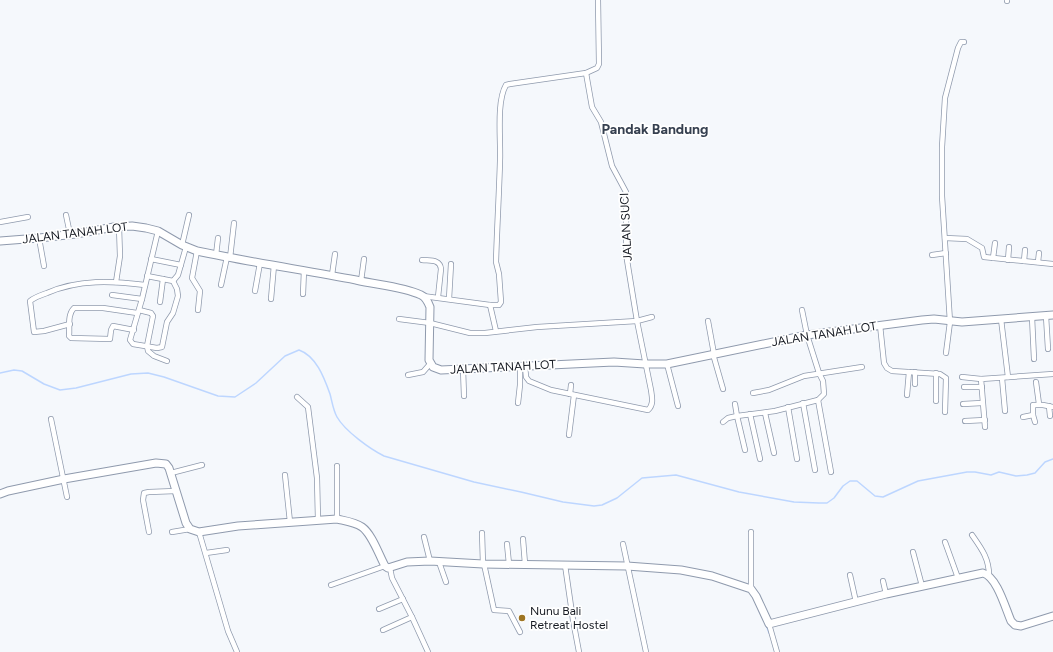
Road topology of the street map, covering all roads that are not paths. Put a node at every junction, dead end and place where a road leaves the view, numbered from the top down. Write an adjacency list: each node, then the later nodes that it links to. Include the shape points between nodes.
1 (598, 0): 3 (street, via 599,64 594,70)
2 (964, 42): 14 (street, via 961,42 958,48 945,98 941,167)
3 (586, 73): 58 (street, via 510,84 504,88 500,104 496,262 501,302 499,305); 67 (street, JALAN SUCI, via 592,107 601,122 612,166 626,192 626,254)
4 (66, 215): 11 (street)
5 (189, 215): 17 (street)
6 (28, 217): 7 (street)
7 (0, 222)
8 (234, 223): 26 (street)
9 (119, 227): 10 (street, JALAN TANAH LOT, via 132,226); 11 (street, JALAN TANAH LOT); 45 (street, via 120,256)
10 (158, 231): 17 (street, JALAN TANAH LOT); 28 (street)
11 (70, 234): 12 (street, JALAN TANAH LOT)
12 (39, 238): 15 (street, JALAN TANAH LOT); 39 (street)
13 (218, 238): 24 (street)
14 (945, 238): 21 (street); 27 (street, via 969,240 982,248 983,257)
15 (0, 241)
16 (995, 243): 27 (street)
17 (184, 246): 20 (street, JALAN TANAH LOT); 37 (street)
18 (1009, 247): 31 (street)
19 (1025, 250): 32 (street)
20 (197, 251): 24 (street, JALAN TANAH LOT); 59 (street, via 192,278 200,291)
21 (946, 253): 25 (street); 69 (street)
22 (1039, 253): 34 (street)
23 (335, 254): 41 (street)
24 (216, 255): 26 (street, JALAN TANAH LOT)
25 (932, 255)
26 (228, 257): 33 (street, JALAN TANAH LOT); 48 (street)
27 (993, 258): 31 (street)
28 (151, 259): 37 (street); 42 (street)
29 (364, 259): 46 (street)
30 (422, 260): 53 (street, via 440,264)
31 (1008, 260): 32 (street)
32 (1024, 261): 34 (street)
33 (260, 262): 38 (street, JALAN TANAH LOT); 49 (street)
34 (1038, 262): 36 (street)
35 (451, 264): 54 (street)
36 (1053, 264)
37 (181, 265): 44 (street)
38 (274, 265): 40 (street, JALAN TANAH LOT); 56 (street)
39 (44, 266)
40 (304, 270): 41 (street, JALAN TANAH LOT); 50 (street)
41 (332, 275): 46 (street, JALAN TANAH LOT)
42 (147, 276): 43 (street); 47 (street)
43 (163, 279): 44 (street); 57 (street)
44 (173, 281): 76 (street, via 178,296 173,313 167,322 162,347)
45 (116, 282): 47 (street); 71 (street, via 70,285 30,301 34,332)
46 (361, 282): 52 (street, JALAN TANAH LOT, via 402,289)
47 (145, 285): 55 (street)
48 (221, 285)
49 (255, 291)
50 (303, 294)
51 (112, 295): 55 (street)
52 (423, 296): 53 (street); 70 (street, via 430,307)
53 (438, 297): 54 (street)
54 (449, 298): 58 (street)
55 (142, 299): 61 (street)
56 (271, 299)
57 (160, 302)
58 (490, 305): 74 (street)
59 (198, 310)
60 (802, 310): 75 (street)
61 (138, 312): 71 (street, via 74,308); 73 (street); 76 (street, via 151,313 153,316)
62 (1050, 315): 64 (street, JALAN TANAH LOT); 77 (street)
63 (652, 317): 67 (street)
64 (1032, 317): 66 (street, JALAN TANAH LOT); 80 (street)
65 (399, 319): 70 (street)
66 (1001, 319): 69 (street, JALAN TANAH LOT); 95 (street)
67 (637, 321): 74 (street, via 537,326); 83 (street, JALAN SUCI)
68 (708, 321): 79 (street)
69 (950, 322): 72 (street, JALAN TANAH LOT, via 926,319); 78 (street)
70 (430, 323): 74 (street, via 470,333); 82 (street)
71 (70, 324): 73 (street, via 71,338 110,338 113,326)
72 (880, 325): 75 (street, JALAN TANAH LOT); 88 (street, via 886,366 892,370)
73 (134, 330): 76 (street, via 131,341 133,344)
74 (496, 332)
75 (807, 335): 79 (street, JALAN TANAH LOT); 90 (street)
76 (147, 346): 81 (street, via 150,354)
77 (1048, 349)
78 (946, 353)
79 (713, 354): 84 (street, JALAN TANAH LOT); 103 (street)
80 (1034, 359)
81 (167, 361)
82 (430, 364): 87 (street, JALAN TANAH LOT, via 438,370); 92 (street, via 423,372)
83 (645, 364): 84 (street, JALAN TANAH LOT); 85 (street, JALAN TANAH LOT, via 614,362); 105 (street, JALAN SUCI, via 652,401 648,410)
84 (667, 364): 117 (street)
85 (522, 366): 87 (street, JALAN TANAH LOT); 105 (street, via 529,381 551,390); 111 (street)
86 (862, 367): 90 (street)
87 (462, 369): 107 (street)
88 (909, 372): 89 (street); 106 (street)
89 (915, 372): 91 (street); 99 (street)
90 (819, 373): 104 (street); 109 (street, via 824,392)
91 (936, 373): 110 (street); 120 (street, via 946,378)
92 (408, 374)
93 (1053, 374): 95 (street)
94 (962, 377): 97 (street)
95 (1008, 377): 96 (street)
96 (1002, 378): 97 (street); 121 (street)
97 (981, 379): 102 (street)
98 (1036, 382): 116 (street)
99 (915, 384)
100 (571, 386): 105 (street)
101 (964, 387): 102 (street)
102 (982, 387): 113 (street)
103 (723, 389)
104 (753, 393)
105 (572, 394): 134 (street)
106 (907, 395)
107 (464, 396)
108 (297, 397): 150 (street, via 308,407 317,478)
109 (818, 400): 112 (street); 142 (street)
110 (936, 401)
111 (518, 403)
112 (803, 403): 118 (street); 141 (street)
113 (982, 403): 115 (street); 129 (street)
114 (735, 404): 125 (street)
115 (963, 404)
116 (1039, 404): 119 (street); 124 (street, via 1032,406)
117 (678, 406)
118 (788, 407): 122 (street); 138 (street)
119 (1051, 407): 126 (street)
120 (944, 412)
121 (1005, 412)
122 (765, 413): 123 (street); 136 (street)
123 (750, 414): 125 (street); 137 (street)
124 (1033, 415): 127 (street); 132 (street)
125 (737, 416): 131 (street); 135 (street)
126 (1050, 416)
127 (1023, 417)
128 (51, 419): 145 (street)
129 (985, 420): 130 (street); 133 (street)
130 (965, 421)
131 (723, 422)
132 (1035, 422)
133 (985, 427)
134 (568, 435)
135 (745, 450)
136 (774, 453)
137 (760, 459)
138 (797, 459)
139 (202, 465): 143 (street)
140 (337, 466): 149 (street)
141 (815, 470)
142 (831, 472)
143 (171, 473): 145 (street, via 166,464 156,463); 146 (street)
144 (285, 475): 151 (street)
145 (64, 479): 147 (street); 148 (street)
146 (176, 491): 152 (street); 153 (street, via 144,493 142,500)
147 (0, 494)
148 (67, 497)
149 (337, 519): 150 (street); 173 (street, via 362,527)
150 (318, 520): 151 (street)
151 (290, 522): 155 (street)
152 (190, 529): 154 (street); 155 (street)
153 (149, 532)
154 (172, 532)
155 (199, 532): 166 (street)
156 (751, 532): 182 (street)
157 (482, 533): 169 (street)
158 (972, 535): 176 (street, via 988,560)
159 (424, 537): 167 (street)
160 (523, 539): 171 (street)
161 (946, 542): 177 (street)
162 (507, 544): 170 (street)
163 (623, 544): 174 (street)
164 (226, 550): 166 (street)
165 (913, 552): 181 (street)
166 (206, 553): 192 (street, via 228,631)
167 (430, 561): 168 (street); 173 (street, via 407,562)
168 (439, 562): 169 (street); 179 (street)
169 (484, 564): 170 (street); 191 (street, via 494,610 509,611)
170 (509, 564): 171 (street)
171 (525, 564): 172 (street)
172 (565, 566): 174 (street); 194 (street)
173 (387, 567): 180 (street); 184 (street)
174 (628, 568): 182 (street, via 681,570 712,576); 195 (street)
175 (850, 575): 185 (street)
176 (988, 575): 177 (street, via 978,573); 187 (street, via 994,581 1015,625 1021,626)
177 (958, 578): 181 (street)
178 (883, 581): 183 (street)
179 (446, 582)
180 (331, 584)
181 (922, 586): 183 (street)
182 (751, 589): 189 (street)
183 (886, 594): 185 (street)
184 (403, 599): 186 (street); 188 (street)
185 (856, 602): 189 (street)
186 (379, 609)
187 (1053, 616)
188 (412, 617): 190 (street); 193 (street)
189 (767, 621): 196 (street)
190 (383, 630)
191 (520, 632)
192 (237, 652)
193 (428, 652)
194 (579, 652)
195 (646, 652)
196 (777, 652)

